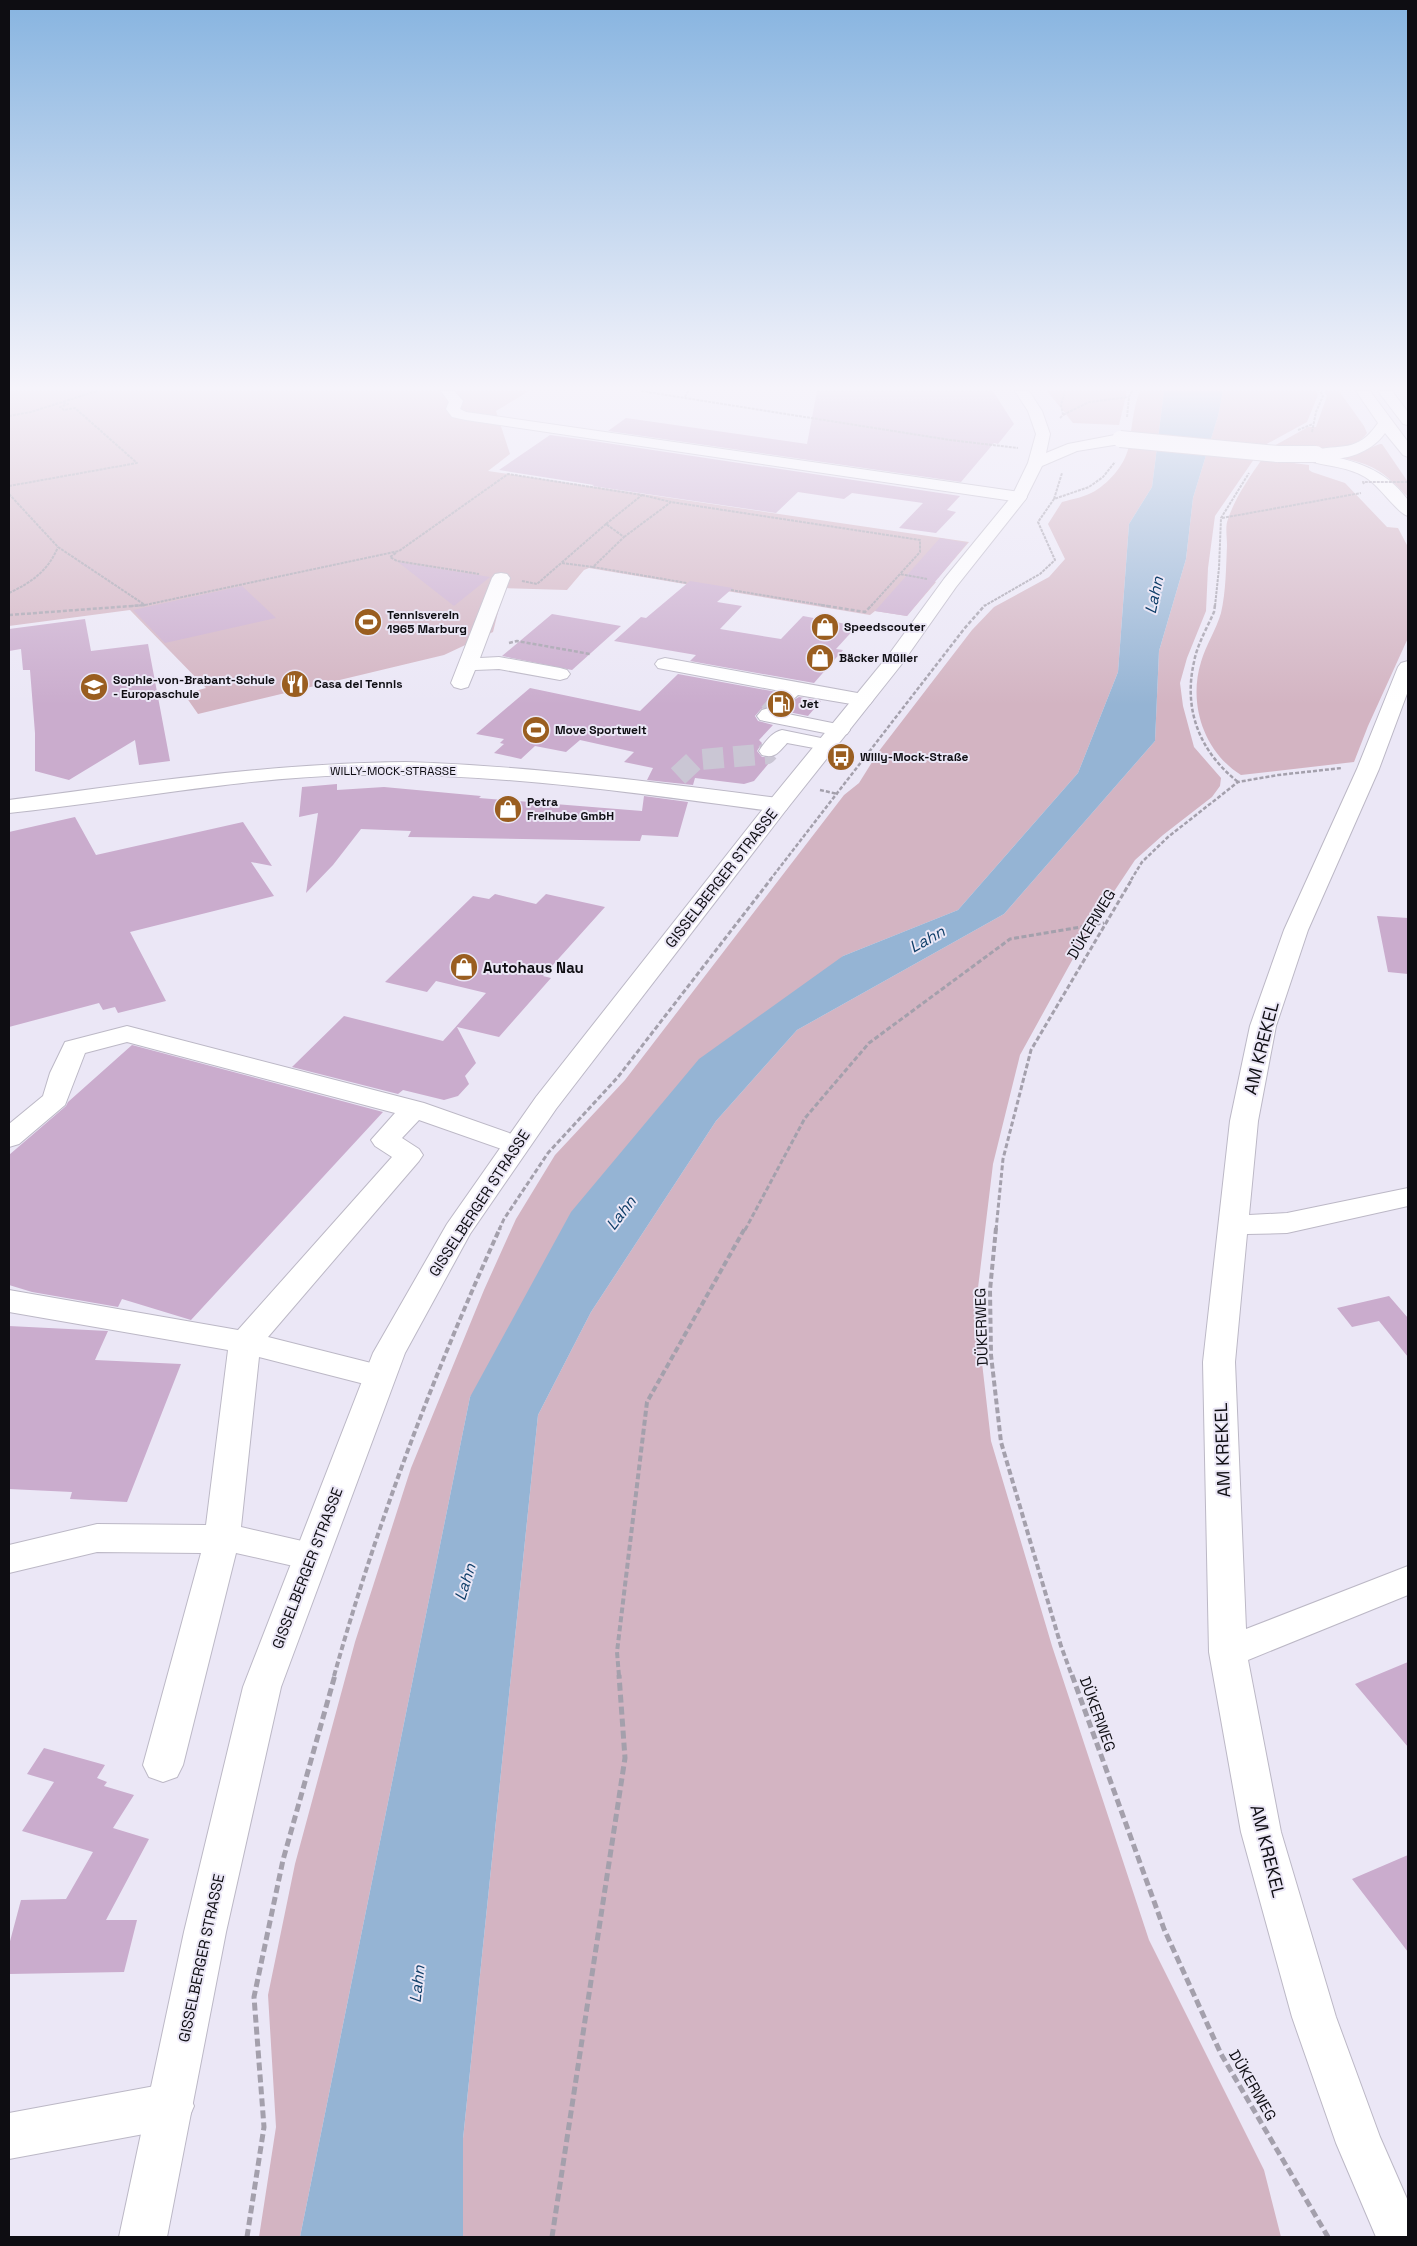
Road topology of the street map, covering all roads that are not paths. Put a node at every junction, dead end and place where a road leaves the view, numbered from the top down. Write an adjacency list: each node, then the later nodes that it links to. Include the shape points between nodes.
1 (1019, 496): 10 (main road, GISSELBERGER STRASSE)
2 (1395, 496): 3 (main road)
3 (1408, 511)
4 (501, 578): 6 (main road)
5 (665, 664): 10 (main road, via 790,691)
6 (468, 665): 8 (main road, via 499,663); 9 (main road)
7 (1408, 667): 20 (main road, AM KREKEL, via 1368,769 1296,930 1264,1026 1244,1121)
8 (560, 674)
9 (461, 683)
10 (862, 700): 12 (main road, GISSELBERGER STRASSE)
11 (769, 714): 12 (main road, via 766,716)
12 (834, 738): 13 (main road, via 782,736); 14 (main road, GISSELBERGER STRASSE)
13 (769, 750)
14 (778, 805): 15 (main road, WILLY-MOCK-STRASSE, via 671,783 480,772 353,769 247,776); 18 (main road, GISSELBERGER STRASSE)
15 (9, 807)
16 (414, 1109): 17 (main road, via 128,1034 74,1048 56,1099); 18 (main road); 22 (main road, via 385,1140 409,1155)
17 (9, 1138)
18 (516, 1145): 23 (main road, GISSELBERGER STRASSE, via 434,1270)
19 (1408, 1197): 20 (main road, via 1287,1223)
20 (1233, 1225): 28 (main road, AM KREKEL, via 1219,1362)
21 (9, 1301): 22 (main road)
22 (245, 1342): 23 (main road); 24 (main road)
23 (380, 1376): 25 (main road, GISSELBERGER STRASSE)
24 (222, 1539): 25 (main road); 26 (main road, via 97,1538); 29 (main road)
25 (311, 1556): 30 (main road, GISSELBERGER STRASSE, via 262,1687 205,1932)
26 (9, 1559)
27 (1408, 1580): 28 (main road)
28 (1228, 1652): 33 (main road, AM KREKEL, via 1261,1832 1314,2017 1358,2143)
29 (163, 1765)
30 (171, 2106): 31 (main road); 32 (main road, GISSELBERGER STRASSE)
31 (9, 2136)
32 (143, 2237)
33 (1400, 2237)

